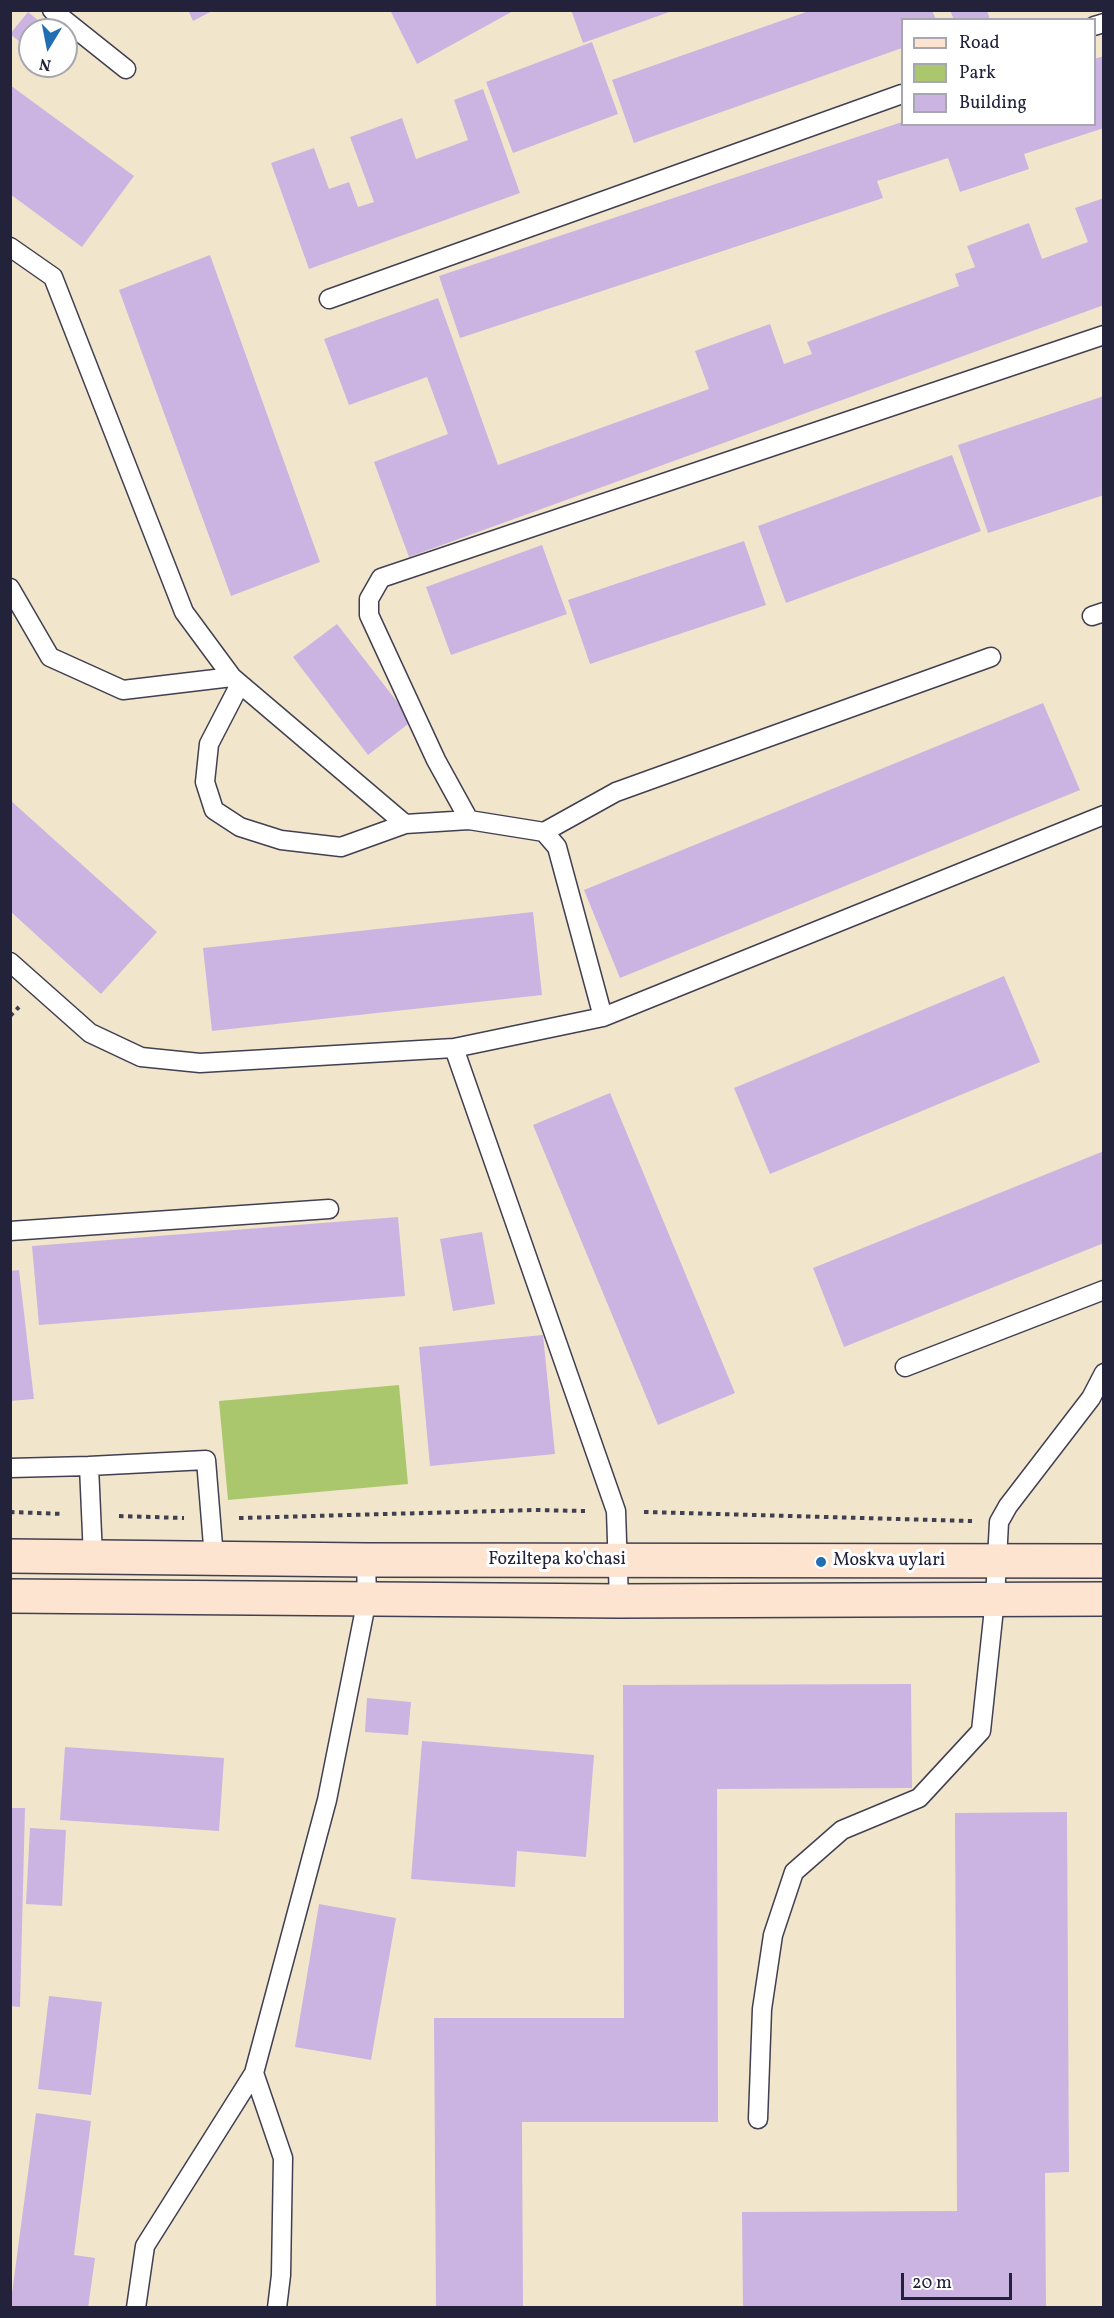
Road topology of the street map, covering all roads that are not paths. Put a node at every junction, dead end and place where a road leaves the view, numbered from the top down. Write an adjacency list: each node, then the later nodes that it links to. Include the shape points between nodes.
1 (52, 10): 2 (lane)
2 (126, 69)
3 (901, 95): 5 (lane)
4 (10, 248): 9 (lane, via 53,278 184,612)
5 (328, 299)
6 (1104, 335): 11 (lane, via 381,578 369,599 369,615 436,760)
7 (10, 588): 9 (lane, via 50,657 123,690)
8 (991, 657): 13 (lane, via 616,792)
9 (236, 681): 12 (lane); 12 (lane, via 209,744 205,782 214,810 240,827 281,840 341,847)
10 (1104, 815): 15 (lane)
11 (469, 820): 12 (lane); 13 (lane)
12 (405, 824)
13 (544, 832): 15 (lane, via 557,846)
14 (10, 962): 16 (lane, via 90,1033 141,1057 200,1063)
15 (603, 1017): 16 (lane)
16 (454, 1048): 29 (lane, via 616,1511)
17 (329, 1209): 18 (lane)
18 (10, 1231)
19 (1104, 1290): 20 (lane)
20 (905, 1367)
21 (1104, 1373): 28 (lane, via 1091,1398 1008,1506 999,1522)
22 (89, 1466): 23 (lane); 25 (lane); 26 (lane, via 206,1460)
23 (10, 1468)
24 (10, 1556): 25 (main road, Foziltepa ko'chasi)
25 (93, 1557): 26 (main road, Foziltepa ko'chasi)
26 (214, 1558): 27 (main road, Foziltepa ko'chasi)
27 (366, 1560): 29 (main road, Foziltepa ko'chasi); 32 (lane)
28 (996, 1560): 29 (main road, Foziltepa ko'chasi); 30 (main road, Foziltepa ko'chasi); 33 (lane)
29 (618, 1561): 35 (lane)
30 (1104, 1561)
31 (10, 1596): 32 (main road)
32 (367, 1599): 35 (main road); 36 (lane, via 327,1800)
33 (995, 1599): 34 (main road); 35 (main road); 37 (lane, via 981,1731 919,1798 842,1830 794,1872 771,1945 762,2009)
34 (1104, 1599)
35 (619, 1601)
36 (254, 2073): 38 (lane, via 145,2246); 39 (lane, via 283,2158)
37 (758, 2120)
38 (136, 2307)
39 (277, 2307)

